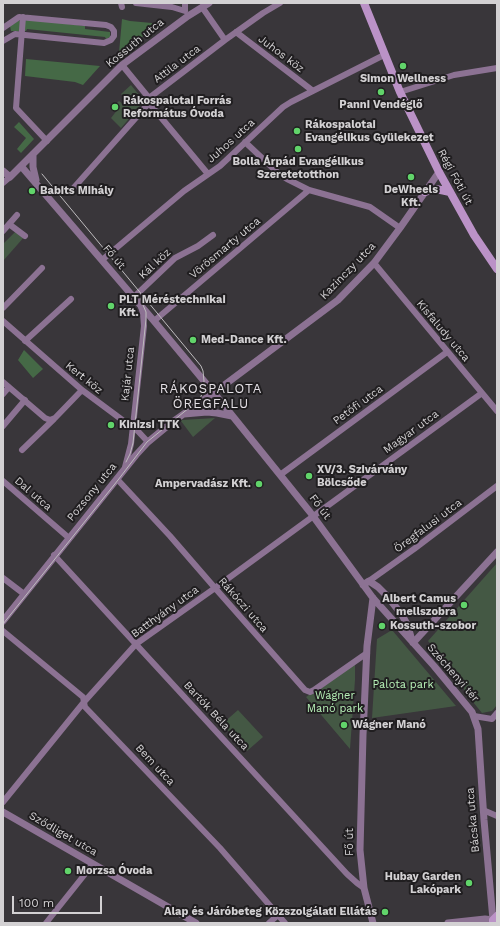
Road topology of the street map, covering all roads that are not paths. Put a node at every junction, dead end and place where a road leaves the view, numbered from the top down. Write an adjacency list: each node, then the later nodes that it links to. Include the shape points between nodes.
1 (136, 3): 7 (street, via 172,7)
2 (186, 3): 7 (street)
3 (209, 3): 6 (street, Kossuth utca)
4 (280, 3): 10 (street, Attila utca)
5 (364, 3): 14 (main road, Régi Fóti út)
6 (202, 7): 7 (street, Kossuth utca); 12 (street)
7 (186, 13): 15 (street, Kossuth utca)
8 (23, 17): 9 (street); 11 (street); 11 (street, Kossuth utca, via 106,25 114,31 114,36 104,43)
9 (3, 28)
10 (236, 32): 12 (street, Attila utca); 17 (street, Juhos köz)
11 (22, 35): 13 (street, via 15,34); 20 (street, via 16,108)
12 (224, 40): 19 (street, Attila utca)
13 (3, 41)
14 (384, 55): 17 (street, Juhos utca); 18 (main road, Régi Fóti út)
15 (122, 64): 19 (street); 20 (street, Kossuth utca)
16 (497, 68): 18 (street, via 454,75)
17 (313, 91): 21 (street, Juhos utca, via 283,107)
18 (400, 92): 25 (main road, Régi Fóti út)
19 (149, 100): 26 (street); 31 (street, Attila utca)
20 (47, 141): 22 (street, Kossuth utca)
21 (245, 142): 26 (street, Juhos utca); 30 (street, via 287,180)
22 (34, 154): 23 (street, Kossuth utca); 28 (street, Fő út, via 33,167)
23 (21, 166): 27 (street, Kossuth utca); 28 (street, Fő út)
24 (3, 171): 27 (street)
25 (439, 172): 32 (street, Kazinczy utca); 33 (main road, Régi Fóti út)
26 (208, 174): 40 (street, Juhos utca)
27 (10, 177): 29 (street)
28 (37, 182): 40 (street, Fő út)
29 (3, 184)
30 (309, 190): 36 (street, via 370,207); 49 (street, Vörösmarty utca)
31 (70, 192)
32 (425, 192): 33 (main road, via 436,189); 36 (street, Kazinczy utca)
33 (450, 192): 42 (main road, Régi Fóti út, via 474,235)
34 (17, 215): 35 (street)
35 (9, 224): 37 (street); 39 (street)
36 (400, 228): 41 (street, Kazinczy utca)
37 (3, 231)
38 (212, 235): 44 (street, Kál köz, via 198,246 174,258)
39 (25, 236)
40 (102, 260): 44 (street, Fő út)
41 (374, 263): 51 (street, Kisfaludy utca); 55 (street, Kazinczy utca, via 338,300)
42 (496, 267)
43 (42, 268): 47 (street)
44 (134, 297): 46 (street, Fő út)
45 (72, 299): 50 (street)
46 (139, 303): 49 (street, Fő út); 64 (street, Kajár utca, via 144,323)
47 (3, 308)
48 (3, 321): 50 (street, Kert köz)
49 (154, 321): 55 (street, Fő út)
50 (25, 341): 54 (street, Kert köz)
51 (447, 352): 56 (street, Kisfaludy utca); 68 (street, Petőfi utca)
52 (3, 382): 53 (street)
53 (9, 387): 57 (street); 58 (street)
54 (82, 390): 62 (street); 64 (street, Kert köz)
55 (214, 393): 60 (street, Pozsony utca); 61 (street, Fő út)
56 (482, 393): 59 (street, Kisfaludy utca); 72 (street, Magyar utca)
57 (3, 394)
58 (25, 400): 62 (street, via 46,418); 63 (street)
59 (497, 411)
60 (182, 415): 61 (street, via 207,412); 65 (street, Pozsony utca)
61 (232, 416): 68 (street, Fő út)
62 (55, 418): 66 (street)
63 (3, 426)
64 (132, 427): 65 (street, Kert köz); 67 (street, Kajár utca, via 131,444)
65 (148, 442): 67 (street, Pozsony utca)
66 (22, 450)
67 (124, 470): 69 (street, Pozsony utca)
68 (280, 475): 72 (street, Fő út)
69 (117, 479): 73 (street, Pozsony utca); 78 (street, Rákóczi utca)
70 (3, 481): 73 (street, Dal utca)
71 (497, 486): 77 (street, Öregfalusi utca, via 414,550)
72 (313, 516): 77 (street, Fő út); 78 (street, Batthyány utca)
73 (69, 538): 75 (street, Pozsony utca)
74 (497, 552): 83 (street, Széchenyi tér)
75 (54, 556): 79 (street, Pozsony utca); 84 (street, Bartók Béla utca)
76 (3, 578): 79 (street)
77 (366, 583): 80 (street, Fő út); 83 (street, Széchenyi tér, via 378,587 388,597 408,626)
78 (215, 588): 84 (street, Batthyány utca); 85 (street, Rákóczi utca, via 305,690 314,690)
79 (24, 594): 81 (street, Pozsony utca)
80 (372, 598): 83 (street, Széchenyi tér); 85 (street, Fő út)
81 (3, 621)
82 (3, 631): 86 (street, Bem utca, via 83,697)
83 (413, 643): 88 (street, Széchenyi tér, via 461,697)
84 (136, 644): 86 (street, Batthyány utca); 95 (street, Bartók Béla utca, via 347,874)
85 (367, 653): 95 (street, Fő út, via 360,850)
86 (84, 702): 90 (street, Batthyány utca); 96 (street, Bem utca, via 220,848)
87 (497, 713): 89 (street, Széchenyi tér)
88 (474, 716): 89 (street, Széchenyi tér); 91 (street, Bácska utca, via 478,729)
89 (494, 720)
90 (3, 802)
91 (483, 810): 93 (street); 97 (street, Bácska utca)
92 (3, 812): 94 (street, Sződliget utca)
93 (497, 816)
94 (92, 864): 98 (street); 99 (street, Sződliget utca)
95 (364, 888): 102 (street, Fő út)
96 (278, 915): 100 (street); 101 (street, Bem utca)
97 (495, 920): 103 (street)
98 (46, 923)
99 (196, 923)
100 (269, 923)
101 (285, 923)
102 (373, 923)
103 (448, 923)

